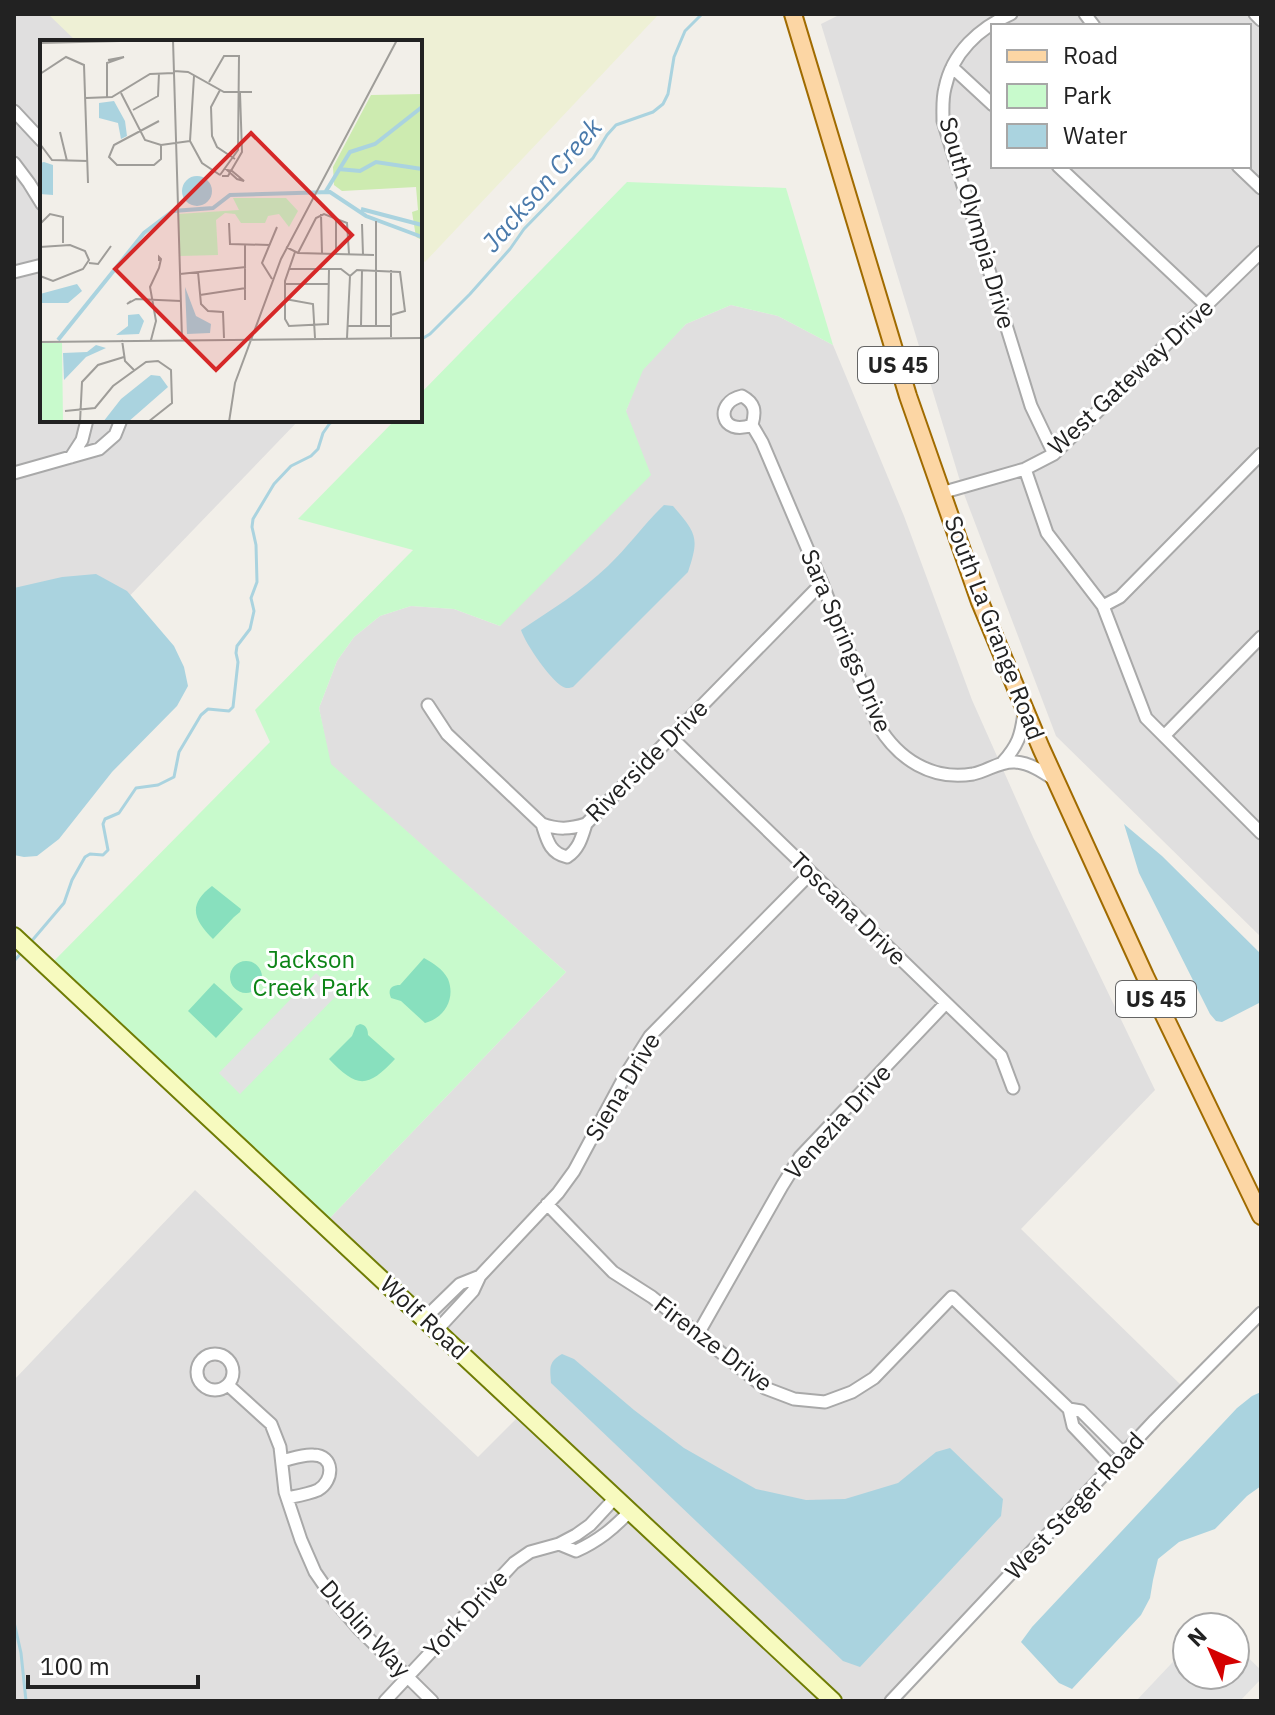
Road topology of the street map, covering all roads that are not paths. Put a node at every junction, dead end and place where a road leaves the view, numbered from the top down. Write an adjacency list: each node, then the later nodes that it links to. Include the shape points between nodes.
1 (793, 14): 26 (main road, South La Grange Road / US 45)
2 (1255, 14): 3 (street)
3 (1261, 20)
4 (991, 26): 5 (street, South Olympia Drive, via 965,45)
5 (952, 67): 6 (street); 21 (street, South Olympia Drive, via 944,89 943,121 1031,406)
6 (991, 103)
7 (14, 111): 8 (street)
8 (40, 139)
9 (14, 163): 13 (street)
10 (1060, 168): 17 (street)
11 (1240, 168): 12 (street)
12 (1261, 188)
13 (40, 201)
14 (1261, 252): 17 (street, West Gateway Drive)
15 (40, 266): 16 (street)
16 (14, 272)
17 (1207, 306): 21 (street, West Gateway Drive)
18 (86, 422): 23 (street)
19 (120, 422): 23 (street, via 106,445)
20 (752, 425): 27 (street, Sara Springs Drive)
21 (1054, 454): 24 (street, West Gateway Drive)
22 (1261, 454): 28 (street, via 1120,597)
23 (71, 457): 25 (street)
24 (1025, 469): 26 (street, West Gateway Drive); 28 (street, via 1047,533)
25 (14, 473)
26 (941, 493): 31 (main road, South La Grange Road / US 45)
27 (822, 583): 33 (street, Riverside Drive); 34 (street, Sara Springs Drive, via 888,741 907,759 948,774 973,774)
28 (1103, 606): 32 (street, via 1146,718)
29 (1261, 637): 32 (street)
30 (428, 705): 36 (street, via 447,734)
31 (1025, 708): 34 (street, via 1021,735); 35 (main road, South La Grange Road / US 45)
32 (1164, 736): 38 (street)
33 (672, 738): 37 (street, Riverside Drive); 39 (street, Toscana Drive)
34 (1003, 762): 35 (street, via 1031,766)
35 (1056, 780): 44 (main road, South La Grange Road / US 45)
36 (542, 824): 37 (street, Riverside Drive, via 555,829); 37 (street, via 550,847 567,857)
37 (586, 824)
38 (1259, 828)
39 (811, 873): 41 (street, Toscana Drive); 43 (street, Siena Drive, via 650,1036 574,1171)
40 (14, 936): 47 (main road, Wolf Road)
41 (946, 1003): 42 (street, Toscana Drive, via 1001,1056); 48 (street, Venezia Drive, via 800,1157)
42 (1013, 1088)
43 (547, 1204): 45 (street, Siena Drive); 48 (street, Firenze Drive, via 613,1272)
44 (1261, 1216)
45 (480, 1276): 47 (street, Siena Drive, via 473,1291); 47 (street, Siena Drive, via 460,1284)
46 (1261, 1313): 51 (street, West Steger Road)
47 (430, 1324): 55 (main road, Wolf Road)
48 (698, 1334): 50 (street, Firenze Drive, via 765,1388 794,1399 825,1402 874,1378 952,1297)
49 (228, 1385): 52 (street, Dublin Way, via 271,1424)
50 (1069, 1409): 51 (street, Firenze Drive, via 1081,1411); 53 (street, Firenze Drive, via 1073,1426)
51 (1124, 1454): 53 (street, West Steger Road)
52 (282, 1461): 54 (street, Dublin Way); 54 (street, via 313,1455 329,1463 331,1471 319,1489)
53 (1112, 1467): 62 (street, West Steger Road)
54 (287, 1498): 58 (street, Dublin Way, via 315,1572 360,1630)
55 (615, 1498): 56 (main road, Wolf Road); 57 (street, York Drive, via 590,1525)
56 (630, 1511): 57 (street, York Drive, via 612,1530 576,1551); 61 (main road, Wolf Road)
57 (559, 1544): 58 (street, York Drive, via 514,1563)
58 (407, 1677): 59 (street, York Drive); 60 (street, Dublin Way)
59 (385, 1701)
60 (432, 1701)
61 (833, 1701)
62 (891, 1701)

